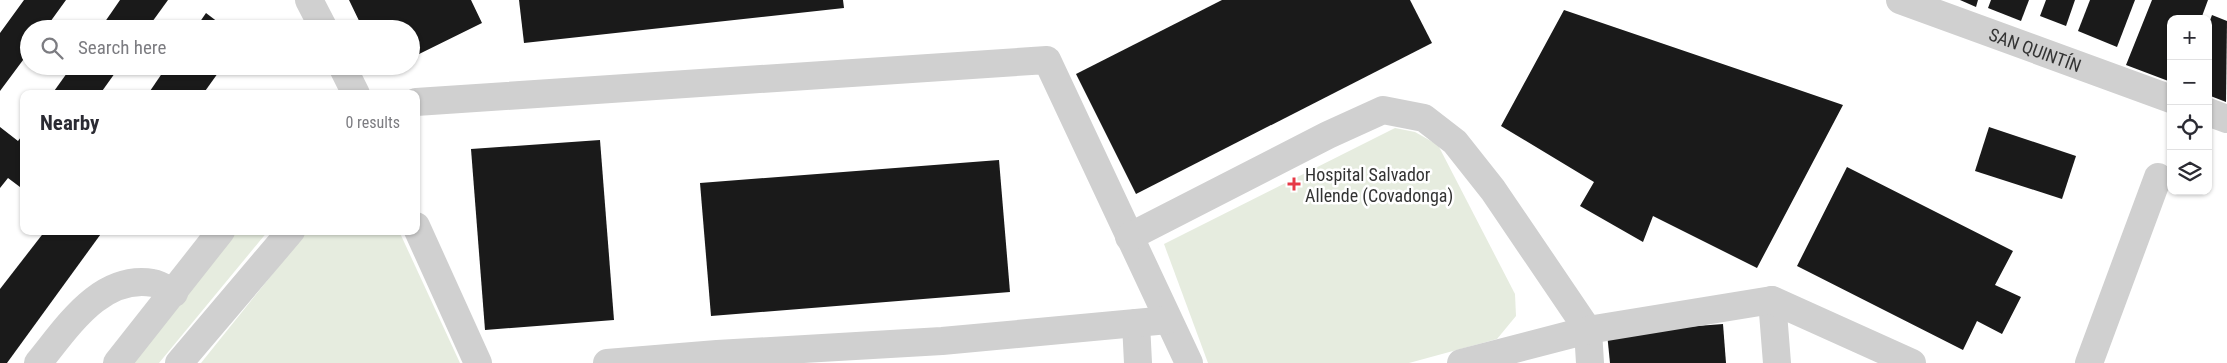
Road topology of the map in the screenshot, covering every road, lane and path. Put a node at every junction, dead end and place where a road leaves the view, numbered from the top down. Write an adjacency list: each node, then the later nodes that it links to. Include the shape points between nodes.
1 (309, 0): 3 (street)
2 (1900, 0): 6 (street, SAN QUINTÍN)
3 (319, 20)
4 (346, 75): 5 (street)
5 (354, 90)
6 (2167, 98)
7 (420, 102): 14 (street, via 1047,60)
8 (2212, 113): 9 (street)
9 (2227, 119)
10 (2158, 177): 32 (street)
11 (218, 235): 15 (street)
12 (289, 235): 24 (street)
13 (420, 235): 25 (street)
14 (1129, 237): 17 (street); 19 (street, via 1383,110 1424,118 1454,142 1493,190)
15 (174, 293): 22 (street, via 155,283 138,282 121,285 102,294 80,312); 23 (street)
16 (1772, 300): 19 (street); 30 (street); 31 (street)
17 (1168, 320): 18 (street); 28 (street)
18 (1136, 323): 20 (street); 27 (street)
19 (1588, 330): 21 (street); 29 (street)
20 (717, 358): 26 (street)
21 (1473, 361)
22 (38, 363)
23 (117, 363)
24 (179, 363)
25 (478, 363)
26 (607, 363)
27 (1138, 363)
28 (1189, 363)
29 (1590, 363)
30 (1777, 363)
31 (1912, 363)
32 (2089, 363)

